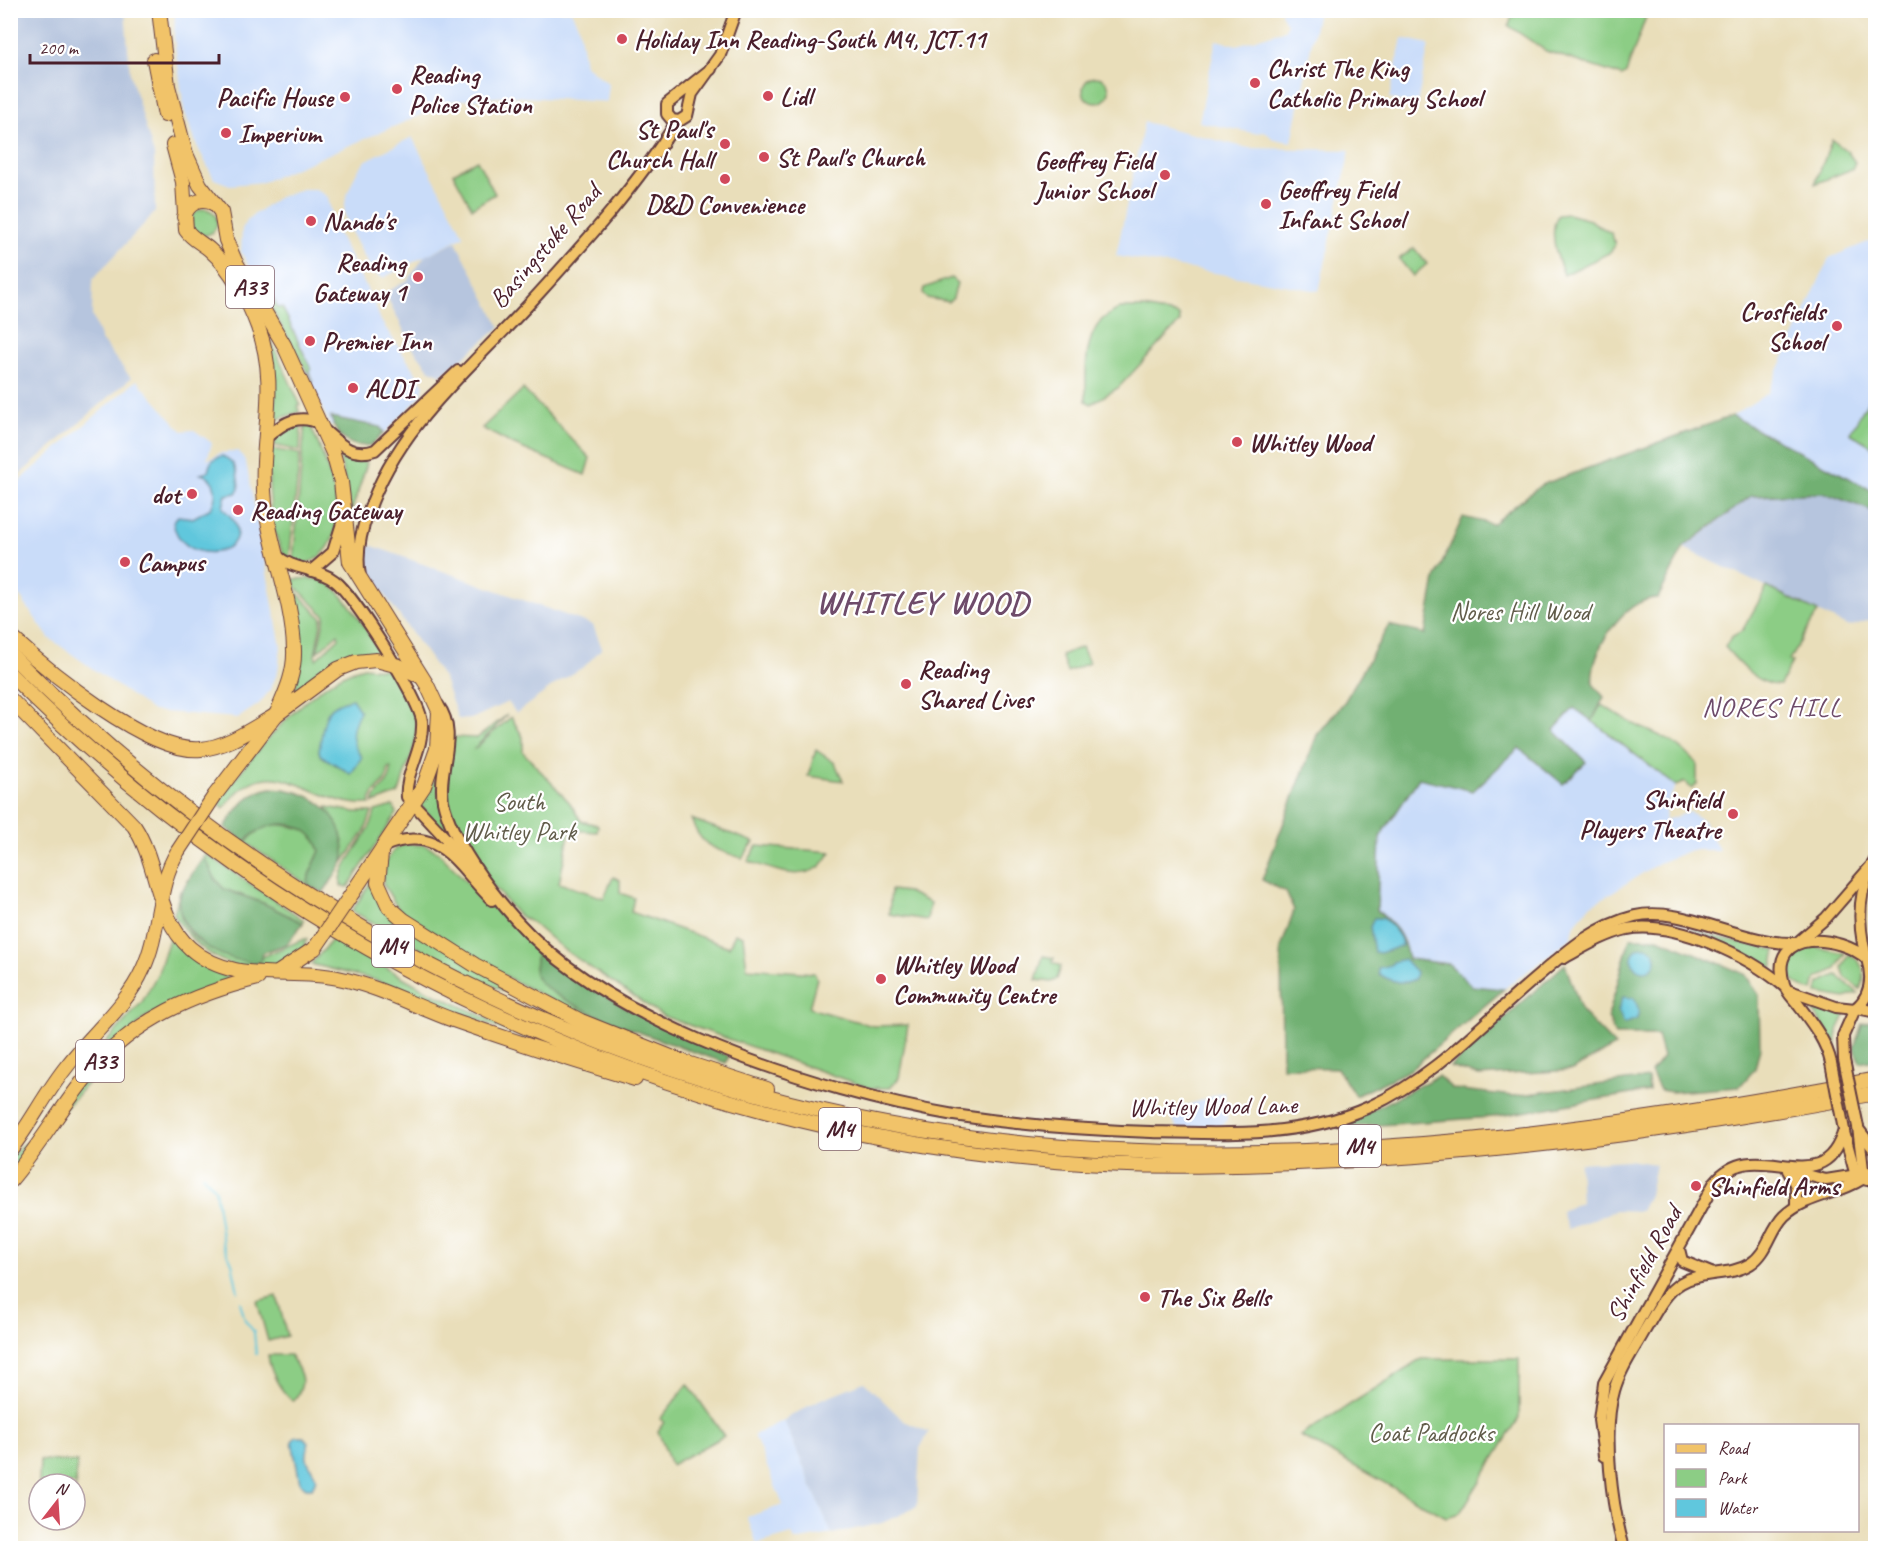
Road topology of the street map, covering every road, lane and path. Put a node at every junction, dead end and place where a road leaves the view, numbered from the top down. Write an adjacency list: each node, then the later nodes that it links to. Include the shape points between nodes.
1 (150, 10): 9 (highway, via 158,84 183,182)
2 (159, 10): 8 (highway, via 178,132 193,173)
3 (736, 10): 4 (main road, via 727,40)
4 (711, 69): 5 (main road); 6 (main road)
5 (674, 99): 6 (main road); 7 (main road, via 666,108)
6 (688, 104): 7 (main road, Basingstoke Road, via 687,116)
7 (673, 119): 12 (main road, Basingstoke Road, via 654,154 553,277)
8 (213, 203): 9 (highway, via 193,203); 10 (highway, via 221,212)
9 (184, 217): 11 (highway, via 186,230)
10 (223, 226): 11 (highway, via 213,238); 13 (highway, A33, via 235,261 284,345)
11 (195, 239): 14 (highway, A33, via 222,263 258,325 270,372)
12 (469, 366): 13 (main road, Basingstoke Road, via 441,384 371,451 350,451); 18 (main road, Basingstoke Road, via 414,425 384,472 360,538 358,563)
13 (322, 427): 14 (main road, via 297,418); 15 (highway, Basingstoke Road / A33, via 339,472)
14 (267, 437): 16 (highway, A33, via 264,486)
15 (344, 514): 17 (main road, via 335,549); 18 (highway, Basingstoke Road / A33, via 348,553)
16 (276, 555): 17 (main road); 26 (highway, A33, via 294,649 290,680)
17 (311, 571): 21 (main road, via 332,578 344,589)
18 (362, 583): 23 (highway, Basingstoke Road / A33)
19 (10, 636): 26 (highway, via 79,691 168,746 214,747)
20 (10, 654): 43 (highway, M4, via 84,725 186,811 292,886 396,948 517,1008 607,1046 716,1083)
21 (393, 663): 23 (highway); 26 (highway, via 371,660 344,665); 27 (main road, via 421,718 420,748 408,782)
22 (10, 674): 42 (highway, M4, via 113,770 181,825 307,913 390,961 510,1020)
23 (422, 677): 25 (highway, Basingstoke Road)
24 (10, 699): 31 (highway, via 134,826 147,850)
25 (436, 702): 27 (highway, via 440,726 437,749 428,778); 32 (main road, via 447,723 442,784 447,814 481,873)
26 (276, 715): 31 (highway, bridge, via 178,850 166,874)
27 (409, 799): 28 (highway); 30 (main road, via 442,833)
28 (383, 848): 30 (main road, via 411,837 429,840); 36 (highway, bridge, via 315,948); 43 (highway, M4, via 378,883 389,907 404,921 475,965 581,1021)
29 (1873, 862): 33 (main road, via 1826,918); 34 (main road, via 1858,917)
30 (477, 882): 32 (main road)
31 (162, 896): 36 (highway, via 174,929 202,958 234,972); 46 (highway, A33, via 152,947 135,985 62,1072)
32 (513, 917): 35 (main road, Whitley Wood Lane, via 587,981 670,1027 777,1068 899,1103 988,1120 1127,1132 1248,1133 1316,1125 1367,1108 1421,1078)
33 (1797, 942): 34 (main road, via 1824,942); 35 (main road, Whitley Wood Lane, via 1772,942 1666,915 1642,915 1584,938); 37 (main road, via 1783,961)
34 (1870, 960): 38 (main road, via 1870,985)
35 (1549, 966): 37 (main road, Whitley Wood Lane, via 1618,932 1662,929 1690,936 1736,956)
36 (275, 974): 42 (highway, M4, via 321,975 354,982 551,1053 637,1080); 53 (highway, A33, via 194,998 130,1034 90,1072)
37 (1786, 988): 38 (main road); 45 (main road, bridge, via 1826,1045)
38 (1856, 1009): 39 (main road); 44 (main road, bridge, via 1843,1036)
39 (1875, 1012)
40 (1875, 1079): 43 (highway, M4, via 1607,1124 1399,1144 1265,1151 1064,1147 972,1138)
41 (1875, 1093): 42 (highway, M4, via 1741,1118 1523,1149 1396,1160 1208,1167 1056,1162 980,1154 847,1131)
42 (701, 1094)
43 (843, 1115)
44 (1858, 1127): 47 (main road); 51 (main road)
45 (1844, 1130): 48 (main road, via 1836,1151 1818,1165 1794,1167); 51 (main road)
46 (10, 1150)
47 (1875, 1152)
48 (1775, 1163): 49 (main road); 55 (main road, Shinfield Road, via 1749,1162 1721,1175)
49 (1788, 1170): 51 (main road, via 1826,1180); 54 (main road, via 1796,1186)
50 (1875, 1172): 51 (main road)
51 (1860, 1176): 52 (main road); 54 (main road)
52 (1875, 1180)
53 (10, 1181)
54 (1796, 1206): 56 (main road, via 1778,1223 1754,1262 1732,1273)
55 (1679, 1250): 56 (main road, via 1682,1261); 57 (main road, Shinfield Road)
56 (1714, 1274): 57 (main road, Shinfield Road, via 1692,1278 1671,1292)
57 (1607, 1377): 58 (main road, via 1599,1410 1600,1431)
58 (1624, 1548)

